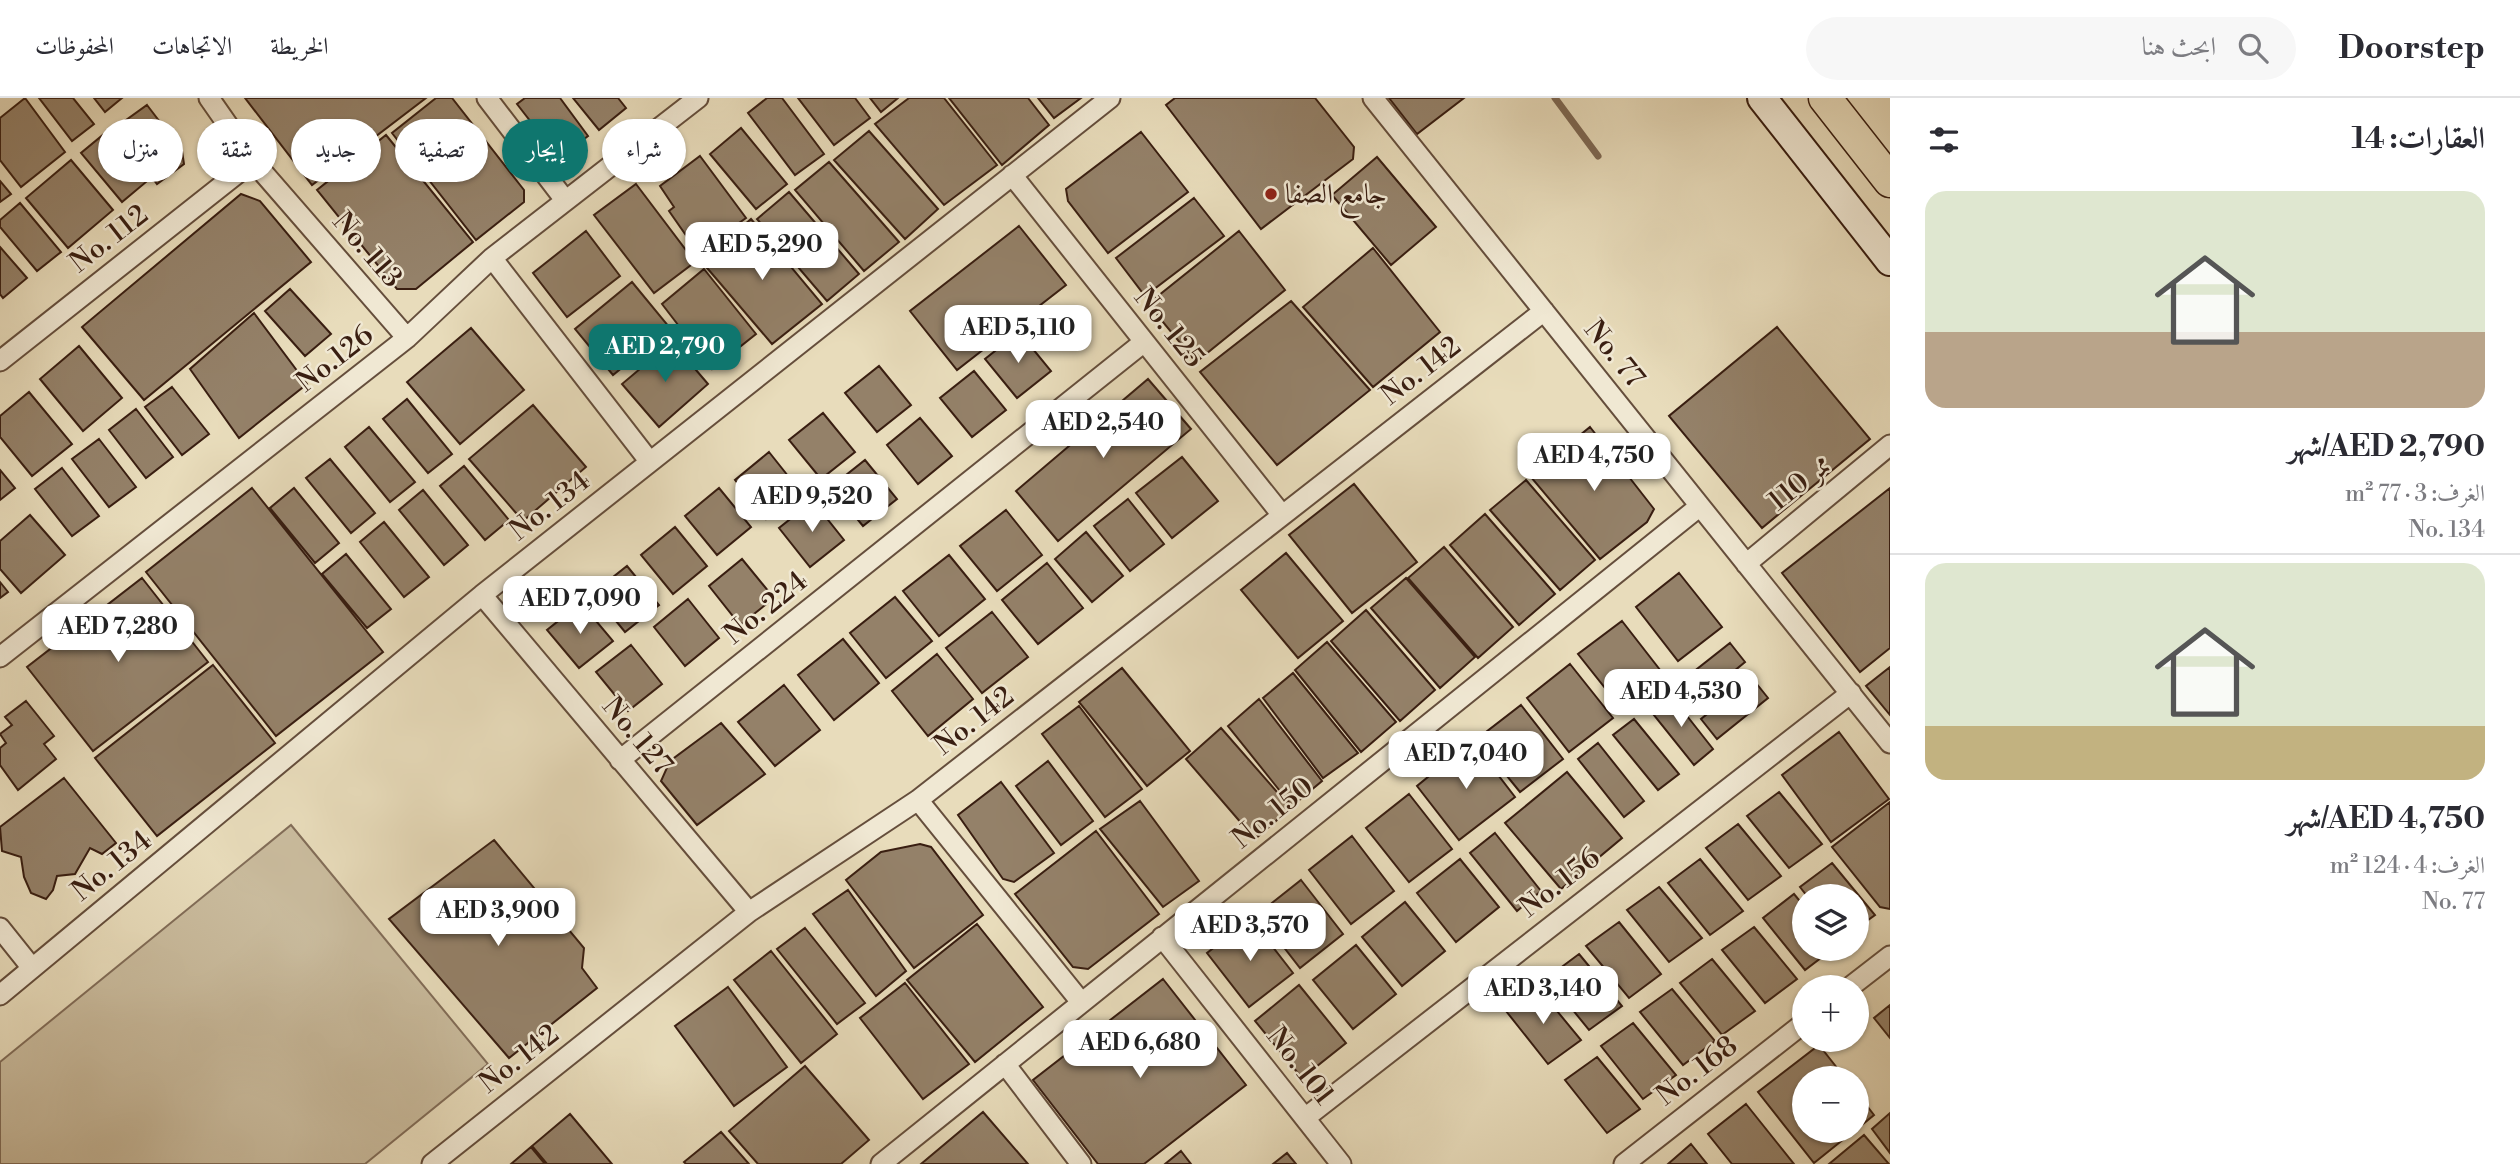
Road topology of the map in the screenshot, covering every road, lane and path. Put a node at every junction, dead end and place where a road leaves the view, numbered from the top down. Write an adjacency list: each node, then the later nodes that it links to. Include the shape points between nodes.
1 (209, 98): 8 (street, No. 113)
2 (486, 98): 13 (street)
3 (698, 98): 13 (street, No.126)
4 (1111, 98): 9 (street, No. 134)
5 (1373, 98): 16 (street, No. 77)
6 (1762, 98): 15 (main road)
7 (1825, 98): 10 (main road)
8 (224, 119)
9 (1012, 176): 18 (street, No. 125); 21 (street, No. 134)
10 (1890, 181)
11 (226, 182): 19 (street, No. 112)
12 (271, 182): 17 (street, No. 113)
13 (565, 200): 14 (street, No.126)
14 (492, 258): 17 (street, No.126); 21 (street)
15 (1890, 261)
16 (1544, 311): 22 (street, No. 77); 23 (street, No. 142)
17 (407, 338): 26 (street, No.126)
18 (1144, 342): 23 (street, No. 125); 29 (street, No. 224)
19 (0, 361)
20 (1890, 445): 24 (street, 110 ممر)
21 (650, 462): 25 (street, No. 134)
22 (1700, 506): 24 (street, No. 77); 33 (street, No. 150)
23 (1282, 515): 30 (street, No. 142)
24 (1746, 564): 27 (street, No. 77)
25 (482, 595): 29 (street, No. 127); 35 (street, No. 134)
26 (0, 657)
27 (1851, 693): 28 (street, No. 77); 41 (street, No. 156)
28 (1890, 743)
29 (620, 760): 31 (street, No. 127)
30 (918, 800): 31 (street, No. 142); 38 (street)
31 (749, 912): 42 (street, No. 142)
32 (0, 928): 35 (street)
33 (1162, 937): 38 (street, No. 150); 41 (street, No. 101)
34 (1890, 956): 36 (street)
35 (32, 968): 37 (street, No. 134)
36 (1865, 975)
37 (0, 995)
38 (1081, 1002): 40 (street, No. 150)
39 (1792, 1032): 46 (street, No. 168)
40 (1005, 1064): 43 (street, No. 150); 44 (street)
41 (1305, 1118): 45 (street, No. 101)
42 (432, 1164)
43 (881, 1164)
44 (1081, 1164)
45 (1341, 1164)
46 (1624, 1164)

